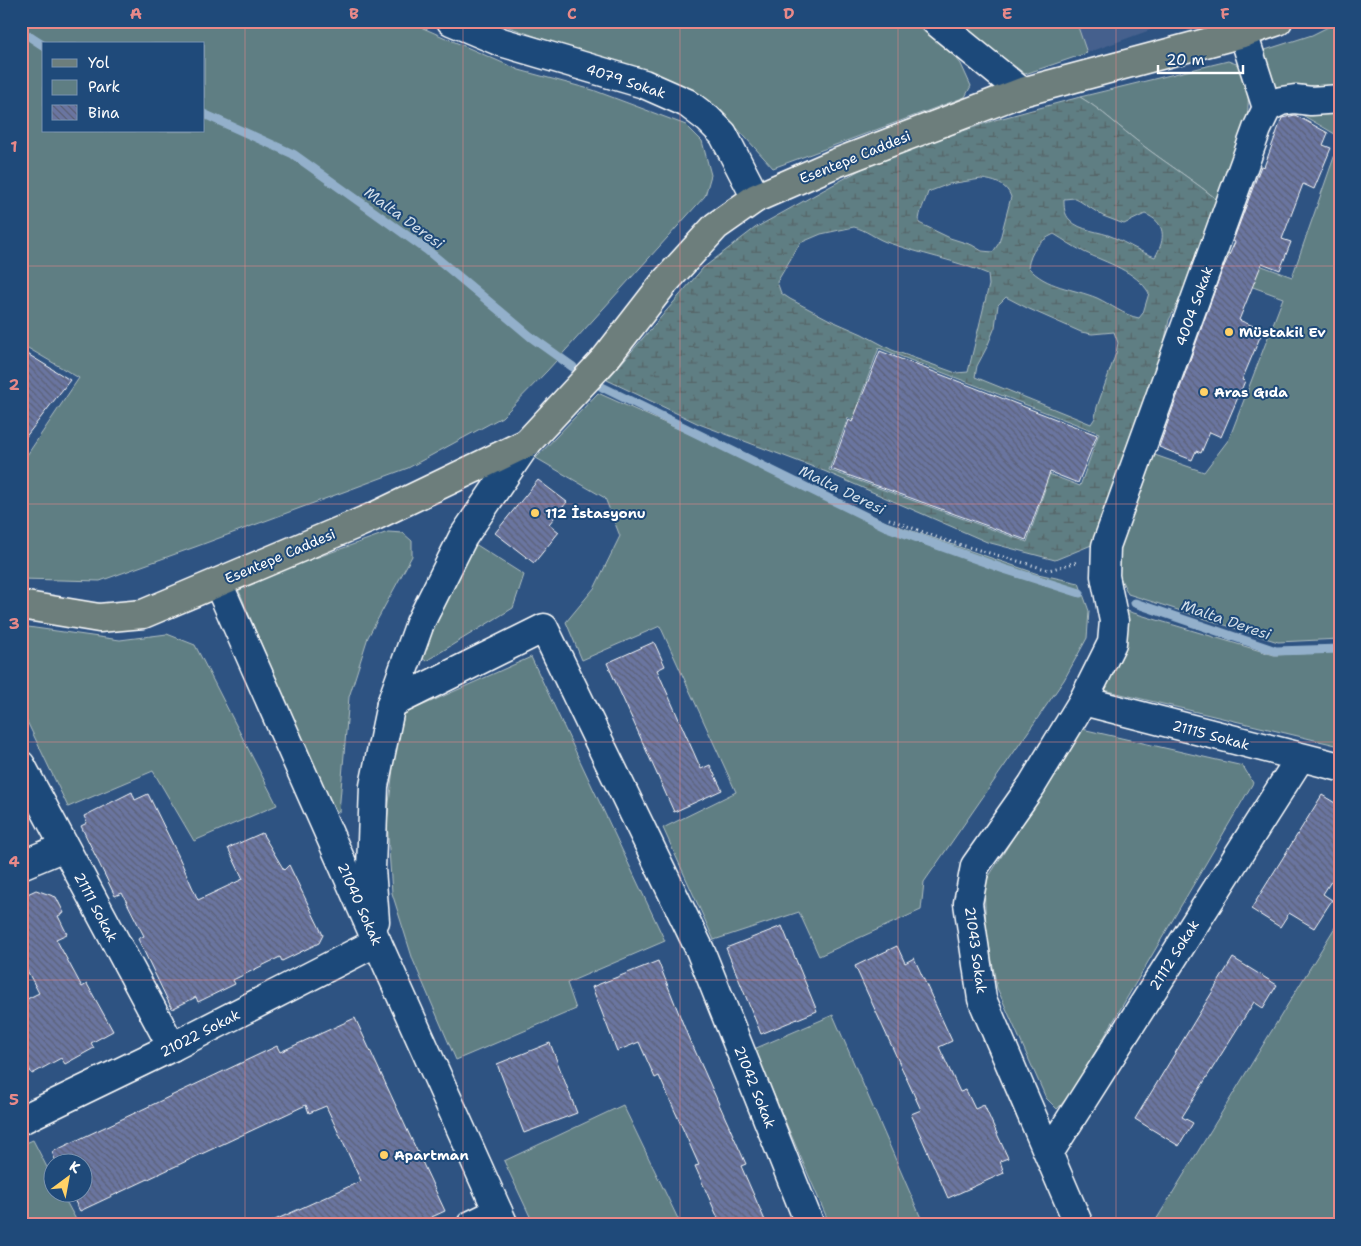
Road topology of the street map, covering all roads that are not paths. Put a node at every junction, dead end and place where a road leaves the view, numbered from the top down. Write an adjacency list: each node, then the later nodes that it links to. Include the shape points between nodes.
1 (451, 21): 8 (street, 4079 Sokak, via 501,42 644,84 688,103 723,134)
2 (935, 21): 5 (street)
3 (1278, 21): 4 (main road, Esentepe Caddesi)
4 (1243, 33): 5 (main road, Esentepe Caddesi); 7 (street)
5 (1022, 92): 8 (main road, Esentepe Caddesi, via 836,163)
6 (1340, 99): 7 (street, via 1295,99)
7 (1267, 108): 10 (street, 4004 Sokak, via 1106,546)
8 (756, 198): 9 (main road, Esentepe Caddesi, via 716,226 664,284 605,359)
9 (527, 443): 11 (main road, Esentepe Caddesi, via 373,516); 14 (street, Esentepe Caddesi, via 463,537 420,623)
10 (1105, 576): 13 (street, 21043 Sokak, via 1114,621 1112,643)
11 (218, 582): 12 (main road, Esentepe Caddesi, via 143,614 99,618); 20 (street, 21040 Sokak)
12 (21, 605)
13 (1084, 701): 15 (street, 21115 Sokak); 23 (street, 21043 Sokak, via 1032,785 975,866 968,903 982,999)
14 (391, 704): 20 (street, Esentepe Caddesi, via 374,786 371,869); 26 (street, 21042 Sokak, via 544,628 700,950)
15 (1300, 758): 17 (street, 21115 Sokak); 23 (street, 21112 Sokak)
16 (21, 765): 18 (street, 21111 Sokak)
17 (1340, 767)
18 (64, 847): 19 (street); 21 (street, 21111 Sokak)
19 (21, 865)
20 (376, 942): 21 (street, 21022 Sokak); 24 (street, 21040 Sokak)
21 (172, 1047): 22 (street, 21022 Sokak)
22 (21, 1120)
23 (1049, 1153): 27 (street, 21043 Sokak)
24 (501, 1218): 25 (street)
25 (471, 1225)
26 (810, 1225)
27 (1079, 1225)

